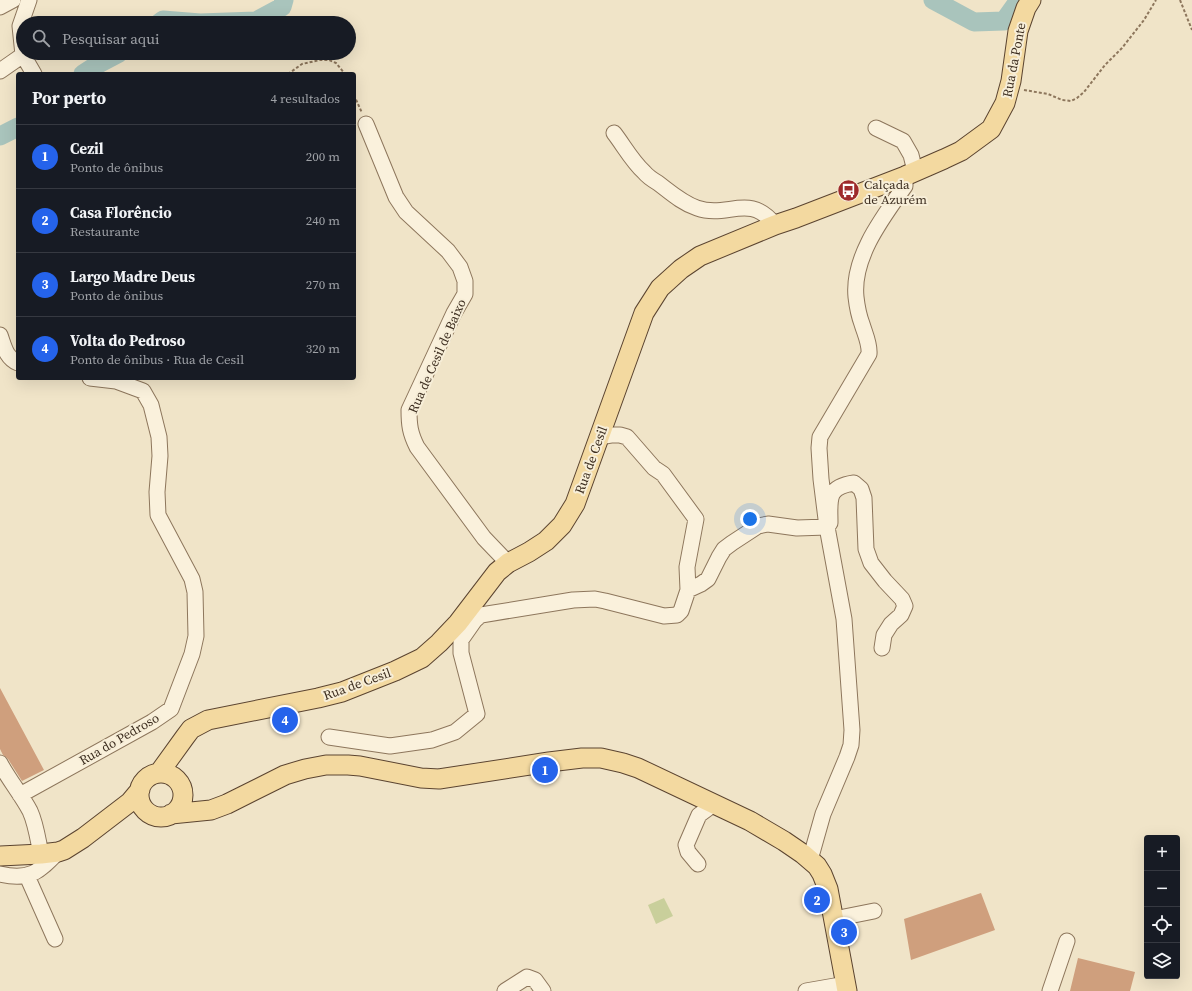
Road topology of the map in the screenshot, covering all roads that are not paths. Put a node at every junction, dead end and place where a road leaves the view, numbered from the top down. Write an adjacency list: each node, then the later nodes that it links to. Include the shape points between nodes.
1 (13, 0): 4 (street)
2 (29, 0): 5 (street)
3 (1031, 0): 13 (main road, Rua da Ponte, via 1018,31 1005,103 991,129)
4 (0, 7)
5 (23, 16)
6 (16, 60): 8 (street)
7 (26, 60): 9 (street)
8 (0, 70)
9 (33, 72)
10 (366, 124): 21 (street, Rua de Cesil de Baixo, via 396,197 406,212 448,251 460,267 465,280 465,294 410,410 411,436 484,538)
11 (876, 128): 14 (street, via 902,141 911,155)
12 (614, 133): 15 (street, via 644,173 682,201 711,211 755,208 769,216)
13 (962, 151): 14 (main road, Rua de Cesil)
14 (910, 173): 15 (main road, Rua de Cesil); 20 (street, via 906,186 882,219 865,251 857,273 856,297 870,354 820,437 821,479)
15 (775, 225): 19 (main road, Rua de Cesil, via 700,256 660,288 644,313)
16 (0, 335): 17 (street, via 6,352)
17 (16, 362)
18 (107, 380): 31 (street, Rua do Pedroso, via 143,391 151,406 159,437 158,515 192,579 195,592 196,636 192,654 171,709)
19 (599, 437): 21 (main road, Rua de Cesil, via 575,504 562,525 546,541); 22 (street, via 627,437 654,468 663,474 696,519 687,567)
20 (827, 527): 22 (street, via 797,528 768,524 758,526 724,549 708,579); 24 (street, via 830,523 830,500 834,490 843,484 854,483 861,489 864,498 866,549 871,563 905,606 901,615 884,635); 39 (street, via 844,619 852,730 851,745 823,814)
21 (508, 563): 23 (main road, Rua de Cesil, via 497,572)
22 (688, 590): 23 (street, via 681,611 677,615 664,616 595,599)
23 (477, 610): 25 (main road, Rua de Cesil, via 458,623 422,658 395,671 342,692 208,720); 26 (street, via 475,620 462,640 461,653 477,714 455,732 432,740 390,746)
24 (882, 648)
25 (184, 737): 28 (main road, Rua de Cesil); 29 (main road, via 178,770)
26 (329, 737)
27 (0, 763): 31 (street)
28 (159, 773): 29 (main road, via 172,776); 30 (main road, via 147,779)
29 (182, 789): 33 (main road, via 191,798 205,805); 34 (main road, via 180,805)
30 (140, 790): 35 (main road, via 140,802); 36 (main road, via 130,802)
31 (20, 795): 37 (street, via 31,812 37,834)
32 (714, 804): 33 (main road, via 638,768 612,760 591,758 561,760 439,779 360,766 326,765 285,775); 39 (main road, via 772,833); 40 (street, via 699,816 686,845 688,852)
33 (221, 806): 34 (main road, via 211,810)
34 (171, 814): 35 (main road, via 165,817)
35 (151, 815): 36 (main road, via 122,815)
36 (101, 824): 37 (main road, via 70,847)
37 (49, 853): 38 (main road); 42 (street, via 43,868)
38 (0, 856)
39 (810, 860): 44 (main road, via 825,881)
40 (698, 864)
41 (0, 874): 42 (street)
42 (26, 876): 45 (street)
43 (874, 911): 44 (street)
44 (834, 919): 47 (main road)
45 (55, 939)
46 (1067, 941): 51 (street)
47 (847, 988): 50 (street)
48 (505, 991): 49 (street, via 527,977 535,980)
49 (543, 991)
50 (806, 991)
51 (1050, 991)

